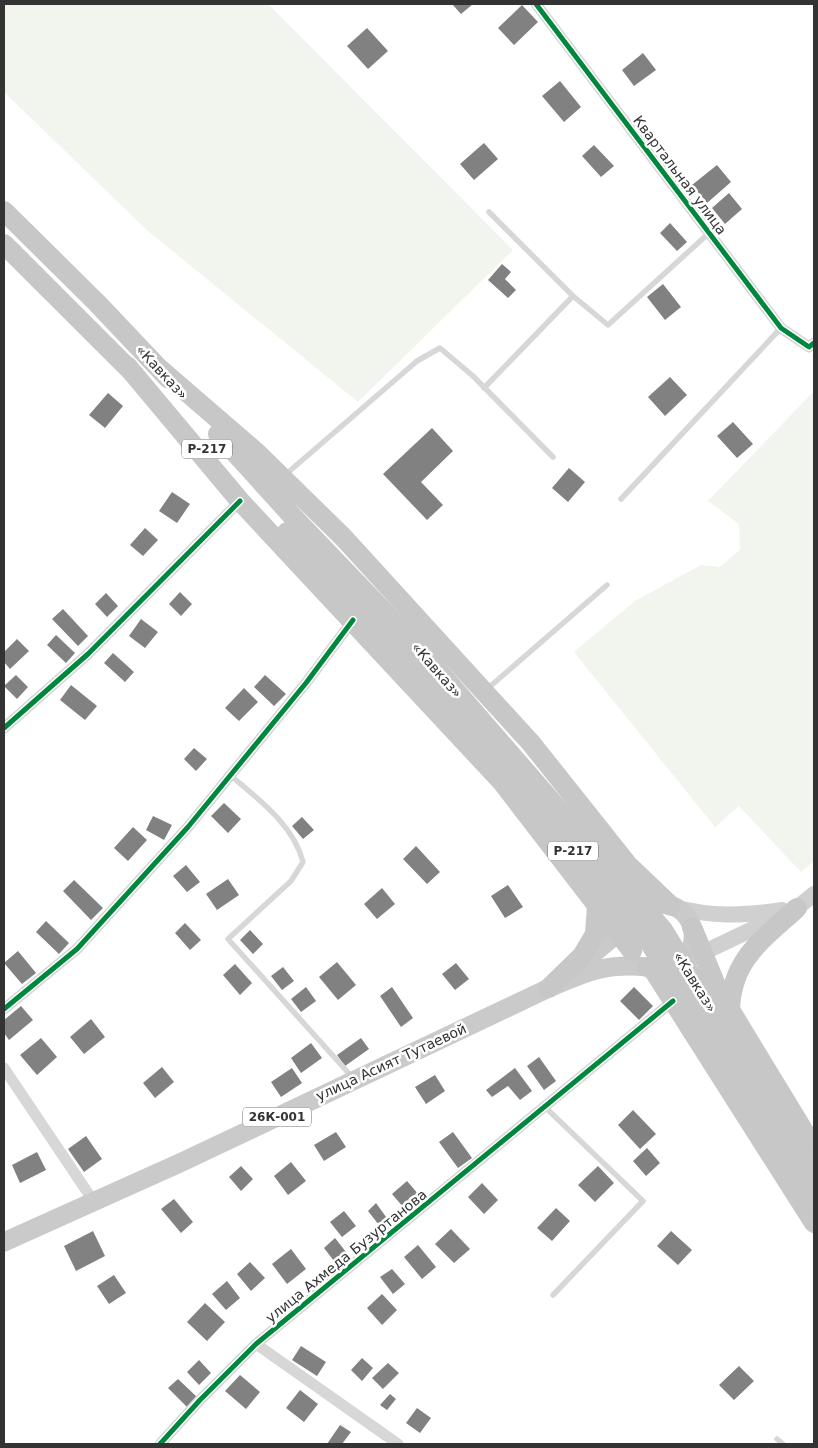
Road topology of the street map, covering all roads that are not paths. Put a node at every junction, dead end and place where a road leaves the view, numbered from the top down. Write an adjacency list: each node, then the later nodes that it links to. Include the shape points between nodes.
1 (536, 4): 4 (street, Квартальная улица)
2 (4, 211): 10 (highway, «Кавказ» / Р-217)
3 (489, 212): 6 (lane)
4 (709, 233): 6 (lane, via 608,325); 7 (street, Квартальная улица)
5 (4, 244): 9 (highway, «Кавказ» / Р-217)
6 (573, 296): 11 (lane)
7 (781, 328): 8 (street, Квартальная улица, via 809,347); 14 (lane)
8 (814, 343)
9 (127, 366): 15 (highway, Р-217); 16 (highway, «Кавказ» / Р-217)
10 (160, 369): 13 (highway); 16 (highway, «Кавказ» / Р-217)
11 (484, 388): 12 (lane); 13 (lane, via 440,348 417,361)
12 (553, 457)
13 (282, 477): 19 (highway, via 343,537)
14 (621, 499)
15 (240, 501): 18 (highway, Р-217); 20 (street, via 88,654)
16 (291, 526): 41 (highway, «Кавказ» / Р-217, bridge, via 416,645 663,930); 43 (highway, «Кавказ» / Р-217, bridge, via 639,930)
17 (607, 585): 19 (lane)
18 (353, 620): 21 (street, via 306,683); 23 (highway, Р-217, via 502,782)
19 (484, 691): 24 (highway, via 531,743 628,865)
20 (4, 728)
21 (230, 774): 35 (street, via 188,827 77,949); 38 (lane, via 274,814 299,845 302,862 291,881 228,939)
22 (814, 894): 25 (main road)
23 (597, 906): 28 (highway); 33 (highway, via 595,934 582,956)
24 (671, 906): 25 (main road, via 710,915 752,915); 26 (main road, via 650,906); 27 (main road, via 684,914)
25 (797, 908): 30 (main road); 36 (highway, via 747,956 731,990)
26 (634, 919): 28 (main road); 29 (main road, via 629,930)
27 (692, 927): 30 (highway); 31 (main road, via 692,948)
28 (618, 934): 29 (highway); 33 (main road)
29 (632, 951): 32 (main road)
30 (704, 953): 31 (main road); 36 (highway, via 710,974)
31 (679, 964): 32 (main road, via 661,970)
32 (649, 968): 33 (main road, улица Асият Тутаевой, via 622,964 596,968); 34 (highway, «Кавказ»)
33 (548, 988): 38 (main road, улица Асият Тутаевой / 26К-001)
34 (674, 1002): 39 (street, улица Ахмеда Бузуртанова); 44 (highway, «Кавказ»)
35 (4, 1009)
36 (730, 1011): 40 (highway)
37 (4, 1068): 42 (street)
38 (354, 1080): 42 (main road, улица Асият Тутаевой / 26К-001)
39 (546, 1108): 46 (lane, via 642,1200); 47 (street, улица Ахмеда Бузуртанова)
40 (814, 1148)
41 (814, 1174)
42 (94, 1202): 45 (main road, улица Асият Тутаевой / 26К-001)
43 (814, 1204)
44 (814, 1223)
45 (4, 1242)
46 (553, 1295)
47 (256, 1344): 49 (street, улица Ахмеда Бузуртанова); 50 (street)
48 (777, 1439): 51 (lane)
49 (160, 1444)
50 (398, 1444)
51 (783, 1444)

